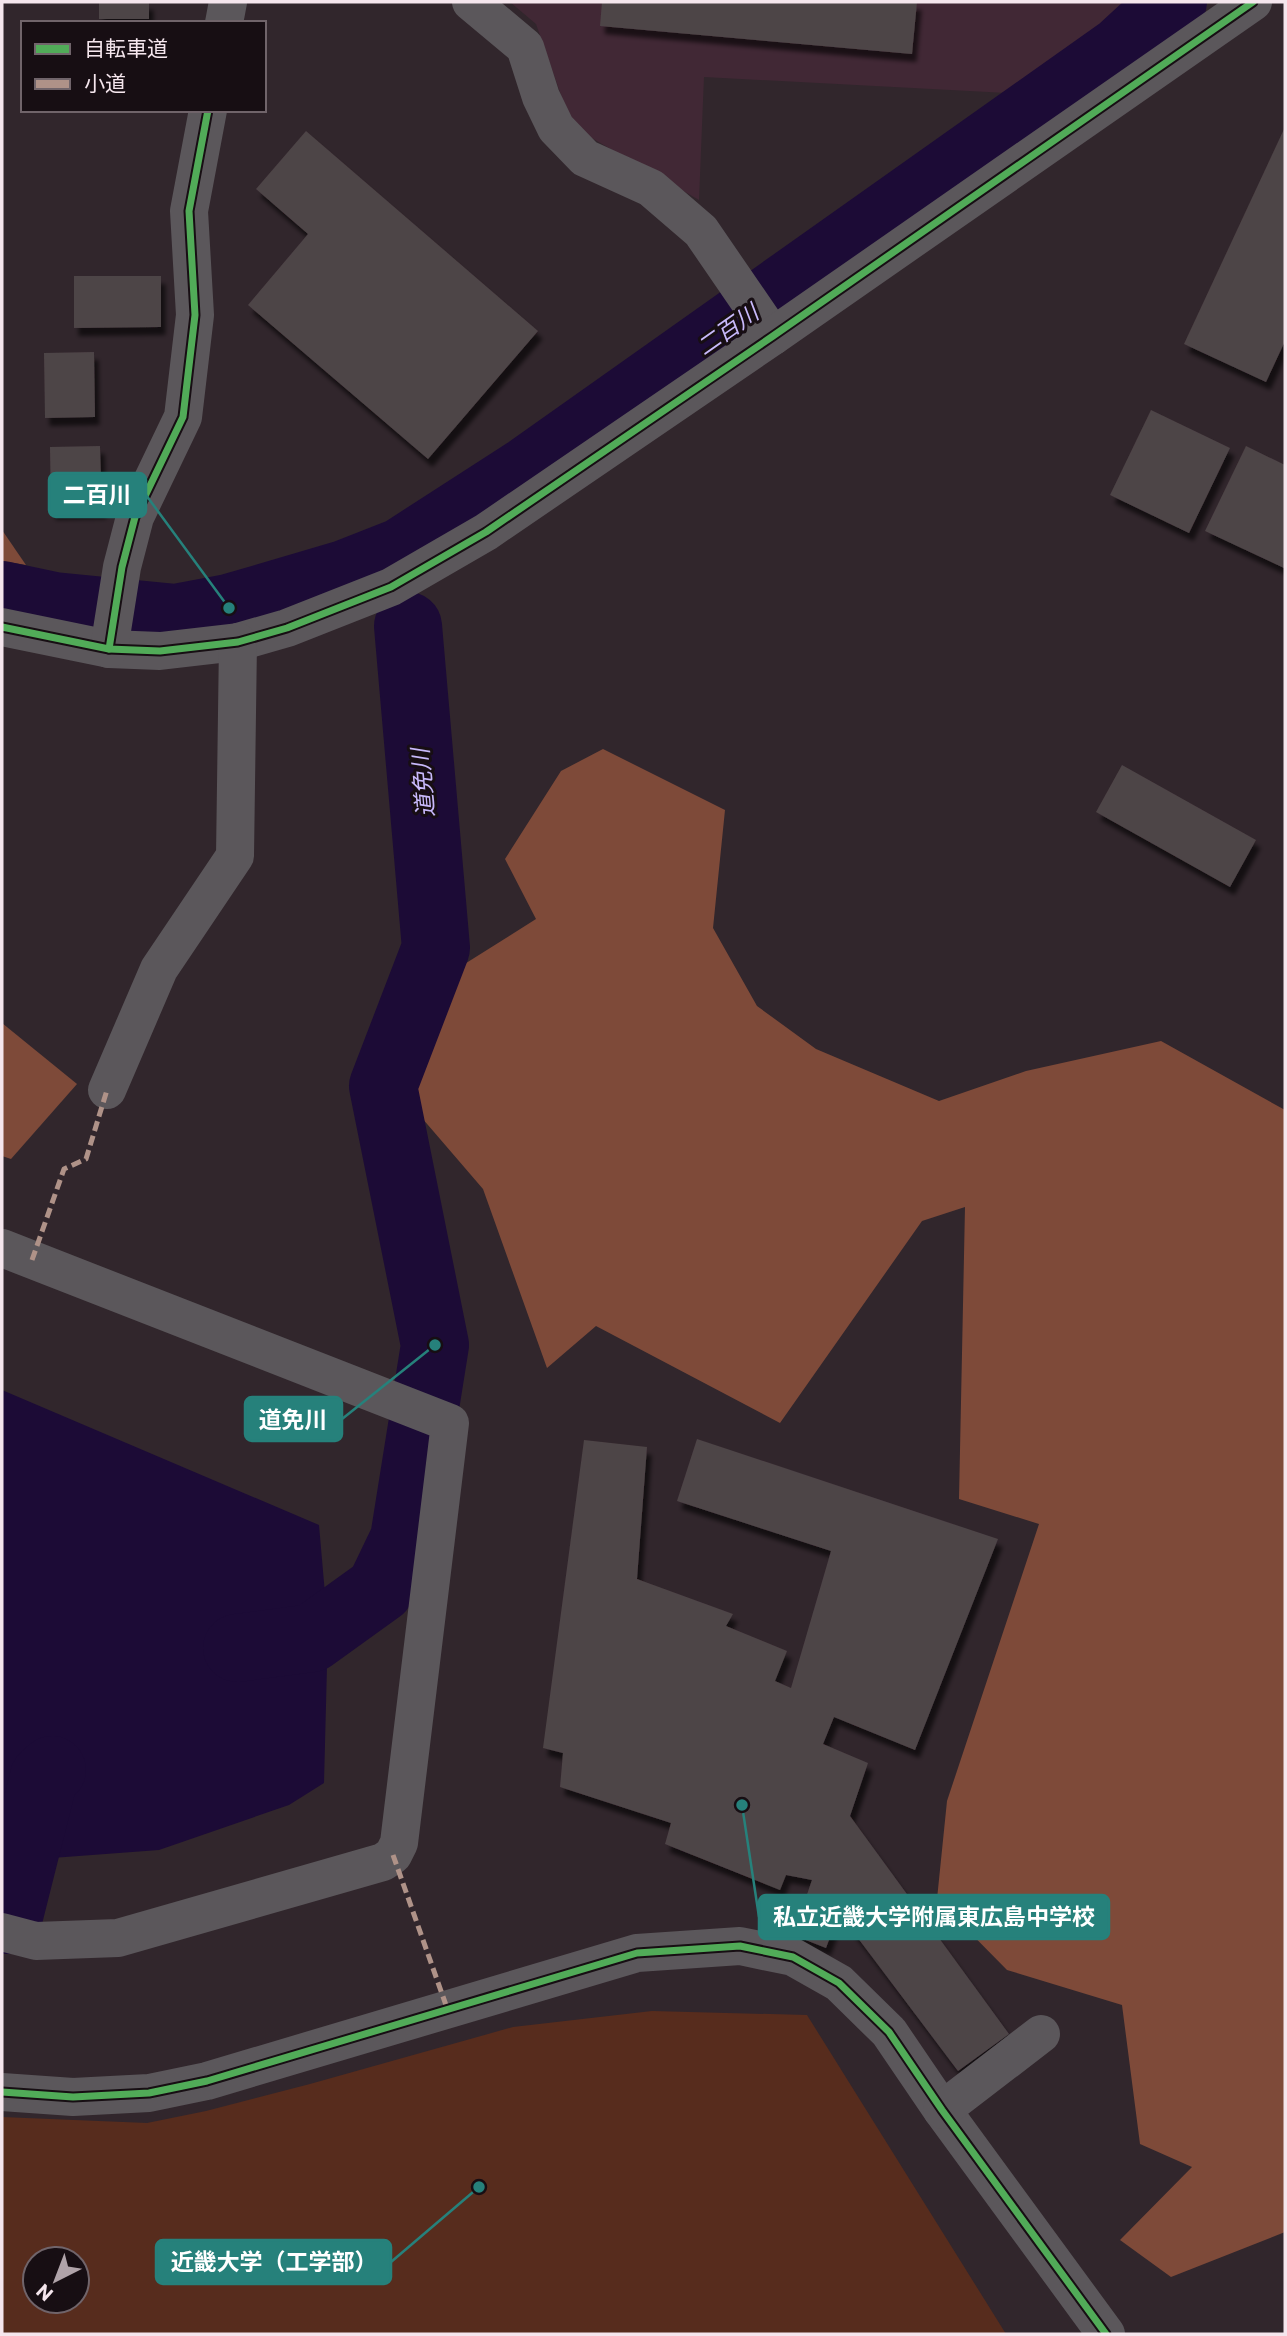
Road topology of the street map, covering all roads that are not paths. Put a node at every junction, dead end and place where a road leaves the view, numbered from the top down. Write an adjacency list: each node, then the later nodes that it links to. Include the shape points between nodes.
1 (228, 2): 4 (street)
2 (471, 2): 6 (street, via 525,47 556,128 585,158 651,188 701,230)
3 (1253, 2): 6 (street)
4 (224, 21)
5 (208, 112): 9 (street, via 189,211 195,315 183,417 135,517)
6 (773, 336): 8 (street, via 486,532 403,580 287,628)
7 (2, 627): 9 (street)
8 (238, 642): 9 (street, via 160,651); 10 (street, via 235,856 159,969)
9 (109, 649)
10 (107, 1090)
11 (2, 1248): 12 (street, via 450,1423 400,1843 393,1855 383,1862 118,1938 36,1941)
12 (2, 1932)
13 (1041, 2034): 15 (street)
14 (2, 2092): 15 (street, via 73,2097 149,2093 207,2081 636,1953 740,1947 793,1957 839,1983 889,2032)
15 (942, 2110): 16 (street)
16 (1106, 2334)

